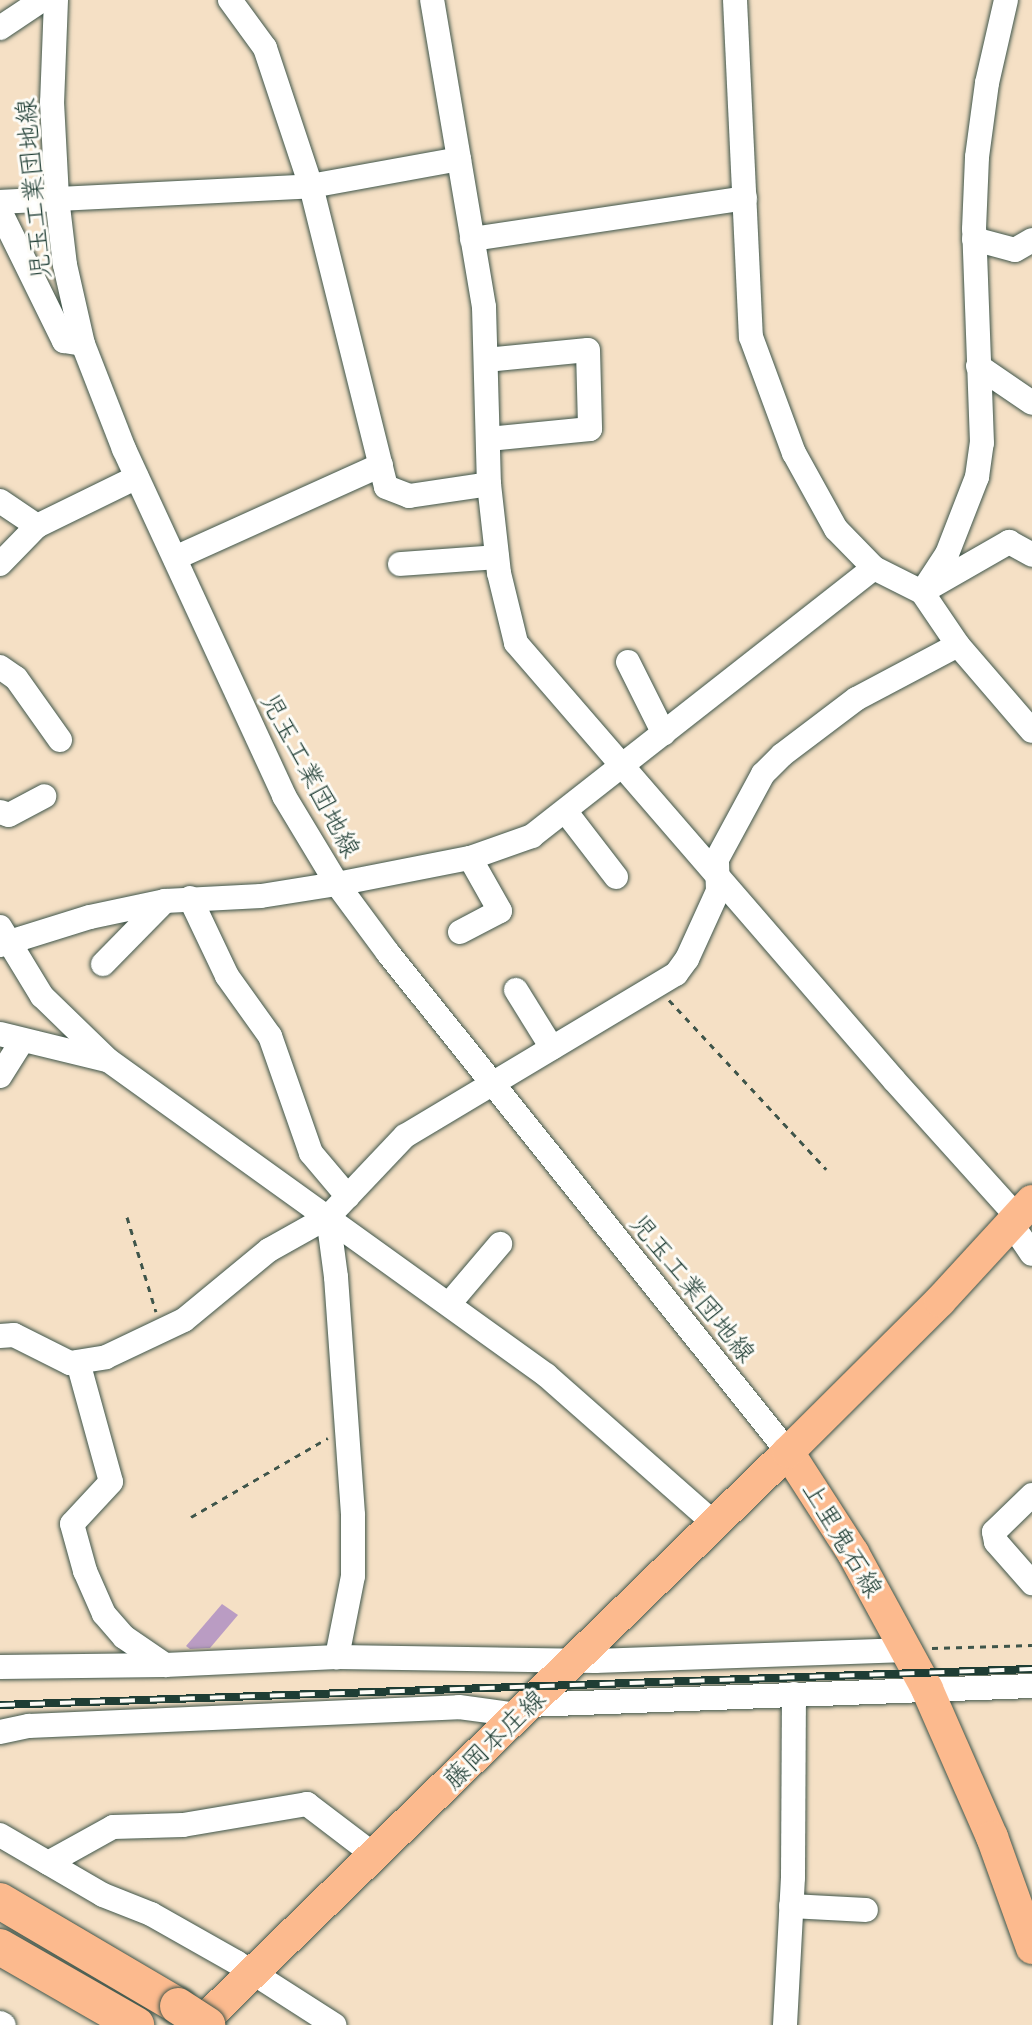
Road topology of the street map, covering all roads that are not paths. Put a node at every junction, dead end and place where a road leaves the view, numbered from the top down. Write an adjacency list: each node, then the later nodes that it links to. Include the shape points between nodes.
1 (42, 0): 7 (street)
2 (56, 0): 10 (street, 児玉工業団地線, via 52,102)
3 (230, 0): 9 (street, via 265,48)
4 (432, 0): 8 (street)
5 (735, 0): 11 (street)
6 (1006, 0): 15 (street, via 977,157)
7 (0, 28)
8 (459, 159): 9 (street); 14 (street)
9 (311, 186): 10 (street); 22 (street)
10 (57, 198): 12 (street); 17 (street, 児玉工業団地線)
11 (745, 198): 14 (street); 32 (street, via 751,337 794,453 836,529)
12 (0, 202)
13 (0, 211): 17 (street, via 64,341)
14 (472, 239): 18 (street, via 484,307)
15 (974, 239): 16 (street, via 1015,250); 19 (street)
16 (1032, 240)
17 (83, 344): 23 (street, 児玉工業団地線)
18 (486, 360): 21 (street); 21 (street, via 588,350 590,429)
19 (978, 366): 20 (street); 33 (street, via 982,443 977,477 947,554)
20 (1027, 392)
21 (488, 439): 24 (street)
22 (381, 465): 24 (street, via 386,487 409,496); 29 (street)
23 (137, 477): 26 (street); 29 (street, 児玉工業団地線)
24 (489, 484): 28 (street)
25 (0, 501): 26 (street)
26 (37, 526): 30 (street)
27 (1032, 555): 33 (street, via 1009,542)
28 (497, 557): 31 (street); 40 (street, via 516,643)
29 (175, 558): 47 (street, 児玉工業団地線, via 284,796)
30 (0, 564)
31 (400, 564)
32 (874, 568): 33 (street); 38 (street)
33 (922, 592): 34 (street)
34 (958, 645): 37 (street); 45 (street, via 856,699 782,755 763,774 734,823 717,859)
35 (628, 662): 38 (street)
36 (0, 667): 39 (street, via 16,678)
37 (1032, 731)
38 (664, 734): 40 (street)
39 (60, 740)
40 (625, 765): 43 (street); 45 (street)
41 (44, 796): 42 (street, via 9,815)
42 (0, 812)
43 (566, 812): 44 (street, via 532,836); 46 (street)
44 (470, 858): 47 (street); 50 (street, via 500,911)
45 (718, 874): 55 (street, via 718,891 676,974); 60 (street, via 912,1102 1009,1208)
46 (616, 877)
47 (337, 884): 48 (street, via 261,896); 58 (street, 児玉工業団地線)
48 (190, 898): 49 (street); 59 (street, via 227,976 270,1036 311,1153)
49 (165, 901): 51 (street); 52 (street)
50 (460, 932)
51 (4, 938): 56 (street, via 42,996)
52 (103, 964)
53 (516, 990): 55 (street)
54 (11, 1037): 56 (street); 57 (street)
55 (552, 1048): 58 (street)
56 (108, 1060): 61 (street)
57 (0, 1076)
58 (494, 1083): 59 (street, via 405,1136); 67 (street, 児玉工業団地線)
59 (348, 1197): 61 (street)
60 (1022, 1212): 63 (street); 67 (main road, 上里鬼石線)
61 (328, 1217): 64 (street); 66 (street, via 269,1250 184,1320 106,1357); 72 (street, via 353,1515 353,1576)
62 (500, 1244): 64 (street)
63 (1032, 1254)
64 (449, 1304): 69 (street, via 546,1375)
65 (0, 1336): 66 (street, via 14,1335 70,1363)
66 (78, 1362): 74 (street, via 111,1482 72,1524 85,1571 104,1614 124,1637)
67 (788, 1452): 69 (main road, 藤岡本庄線); 71 (main road, 上里鬼石線)
68 (1032, 1495): 70 (street, via 994,1532 996,1542)
69 (715, 1524): 73 (main road, 藤岡本庄線)
70 (1032, 1583)
71 (907, 1650): 73 (street); 77 (main road, 上里鬼石線)
72 (337, 1657): 73 (street); 74 (street)
73 (575, 1659): 79 (main road, 藤岡本庄線)
74 (165, 1665): 75 (street)
75 (0, 1667)
76 (1032, 1686): 77 (street)
77 (927, 1689): 78 (street); 88 (main road, 上里鬼石線, via 992,1837)
78 (794, 1694): 79 (street); 85 (street)
79 (523, 1710): 80 (street, via 459,1707 29,1726); 82 (main road, 藤岡本庄線)
80 (0, 1732)
81 (0, 1835): 83 (street)
82 (374, 1855): 83 (street, via 307,1804 183,1825 113,1827); 89 (main road, 藤岡本庄線)
83 (48, 1863): 89 (street)
84 (0, 1901): 90 (highway)
85 (791, 1906): 86 (street); 93 (street)
86 (866, 1910)
87 (0, 1947): 91 (highway)
88 (1032, 1948)
89 (254, 1972): 90 (main road, 藤岡本庄線); 92 (street)
90 (195, 2019)
91 (136, 2025)
92 (334, 2025)
93 (785, 2025)

